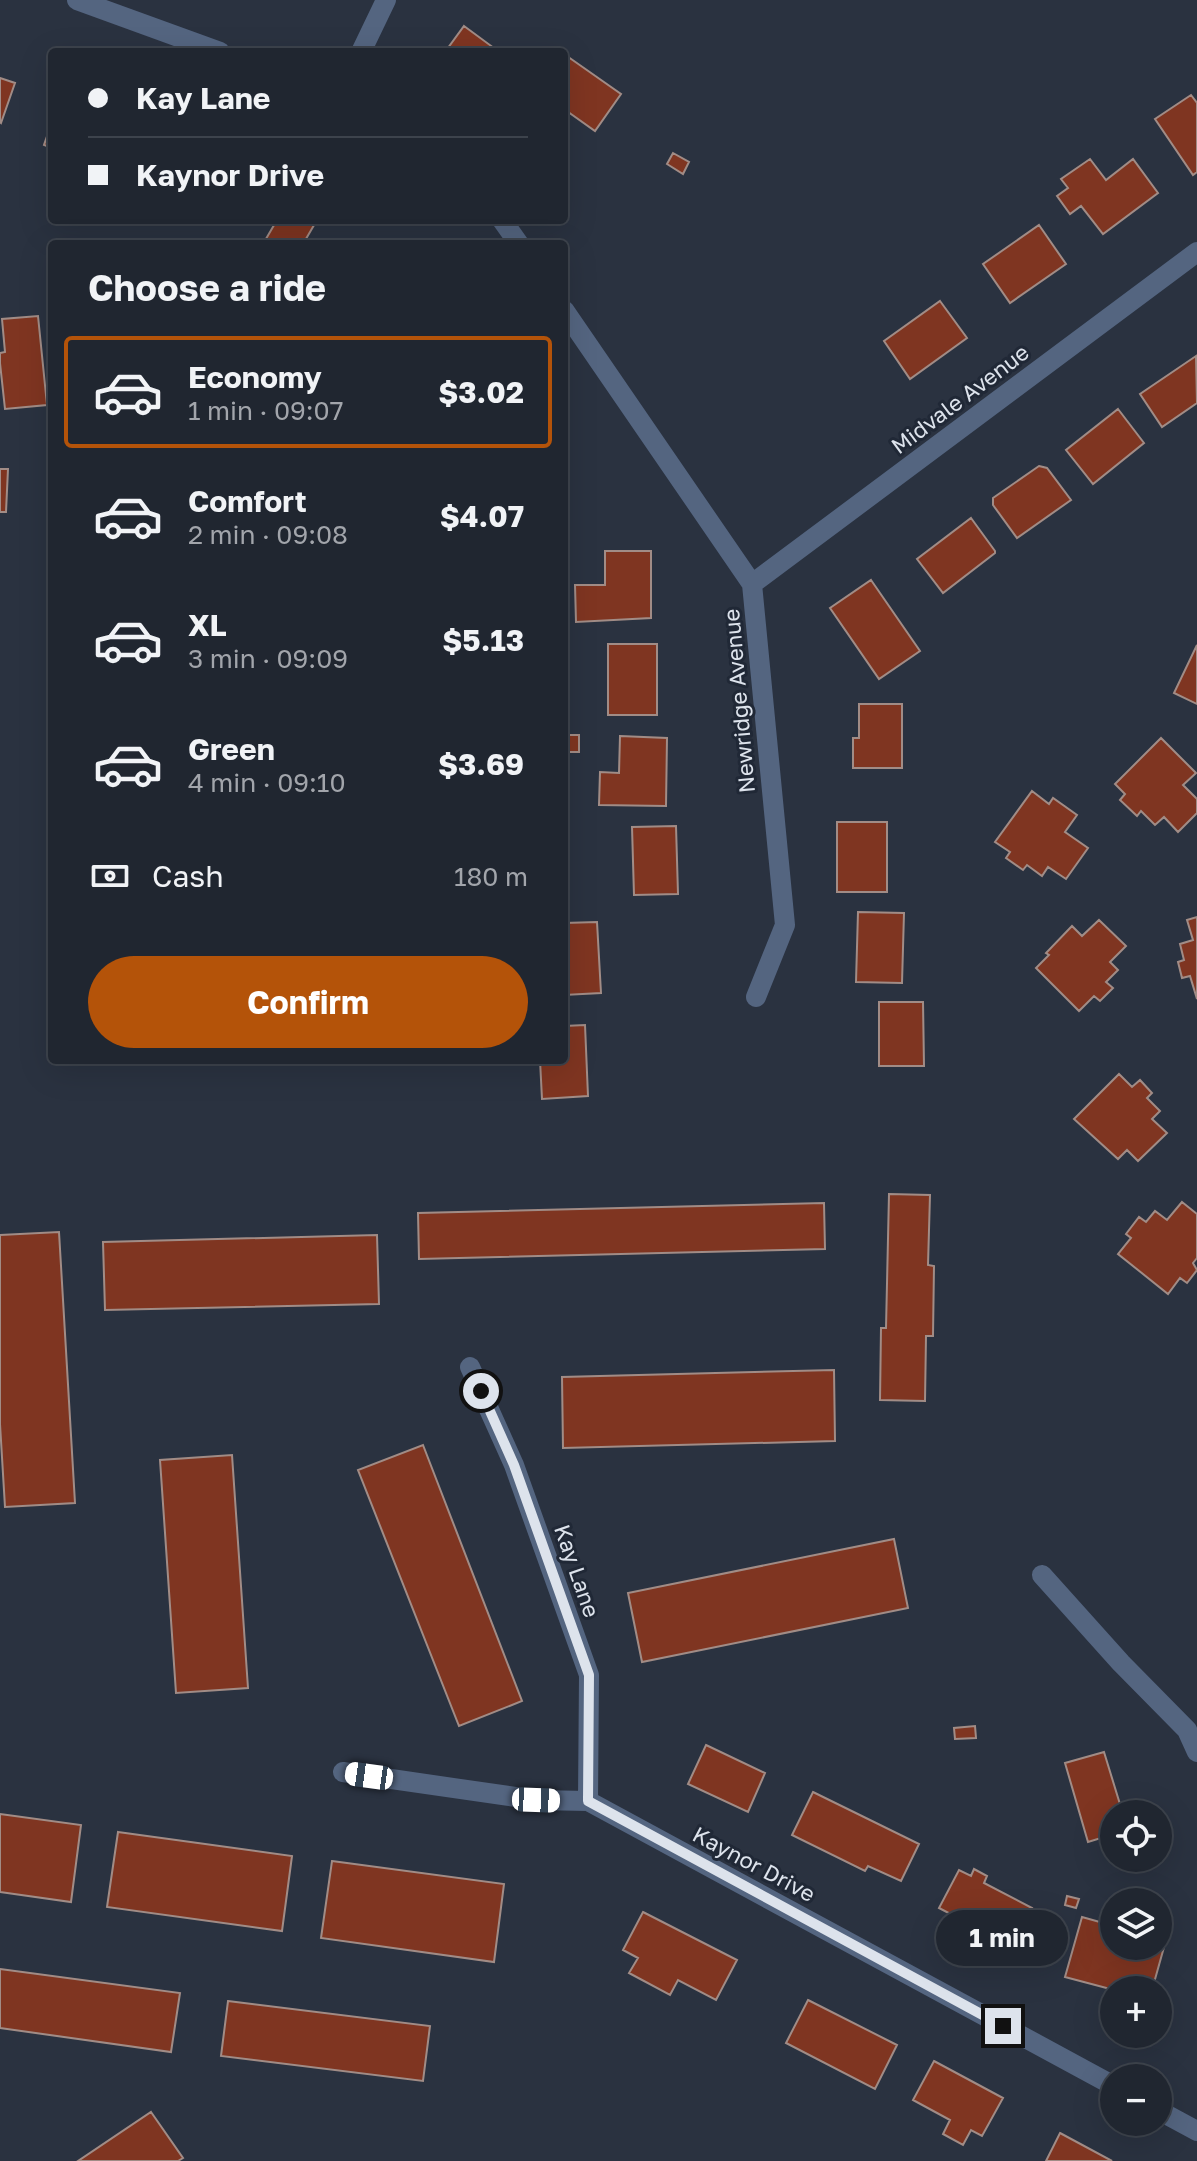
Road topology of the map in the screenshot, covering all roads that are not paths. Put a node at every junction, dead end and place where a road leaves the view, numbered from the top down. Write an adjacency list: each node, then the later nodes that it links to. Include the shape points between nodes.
1 (77, 0): 3 (street)
2 (386, 0): 4 (street)
3 (209, 48)
4 (363, 48)
5 (1197, 252): 7 (street, Midvale Avenue)
6 (568, 316): 7 (street, Newridge Avenue)
7 (752, 584): 8 (street, Newridge Avenue, via 785,925)
8 (756, 997)
9 (470, 1367): 13 (street, Kay Lane, via 514,1465 589,1675)
10 (1042, 1575): 11 (street, via 1187,1730)
11 (1197, 1752)
12 (343, 1772): 13 (street, Kaynor Drive, via 536,1800)
13 (588, 1801): 14 (street, Kaynor Drive)
14 (1100, 2078)
15 (1172, 2118): 16 (street)
16 (1197, 2131)

